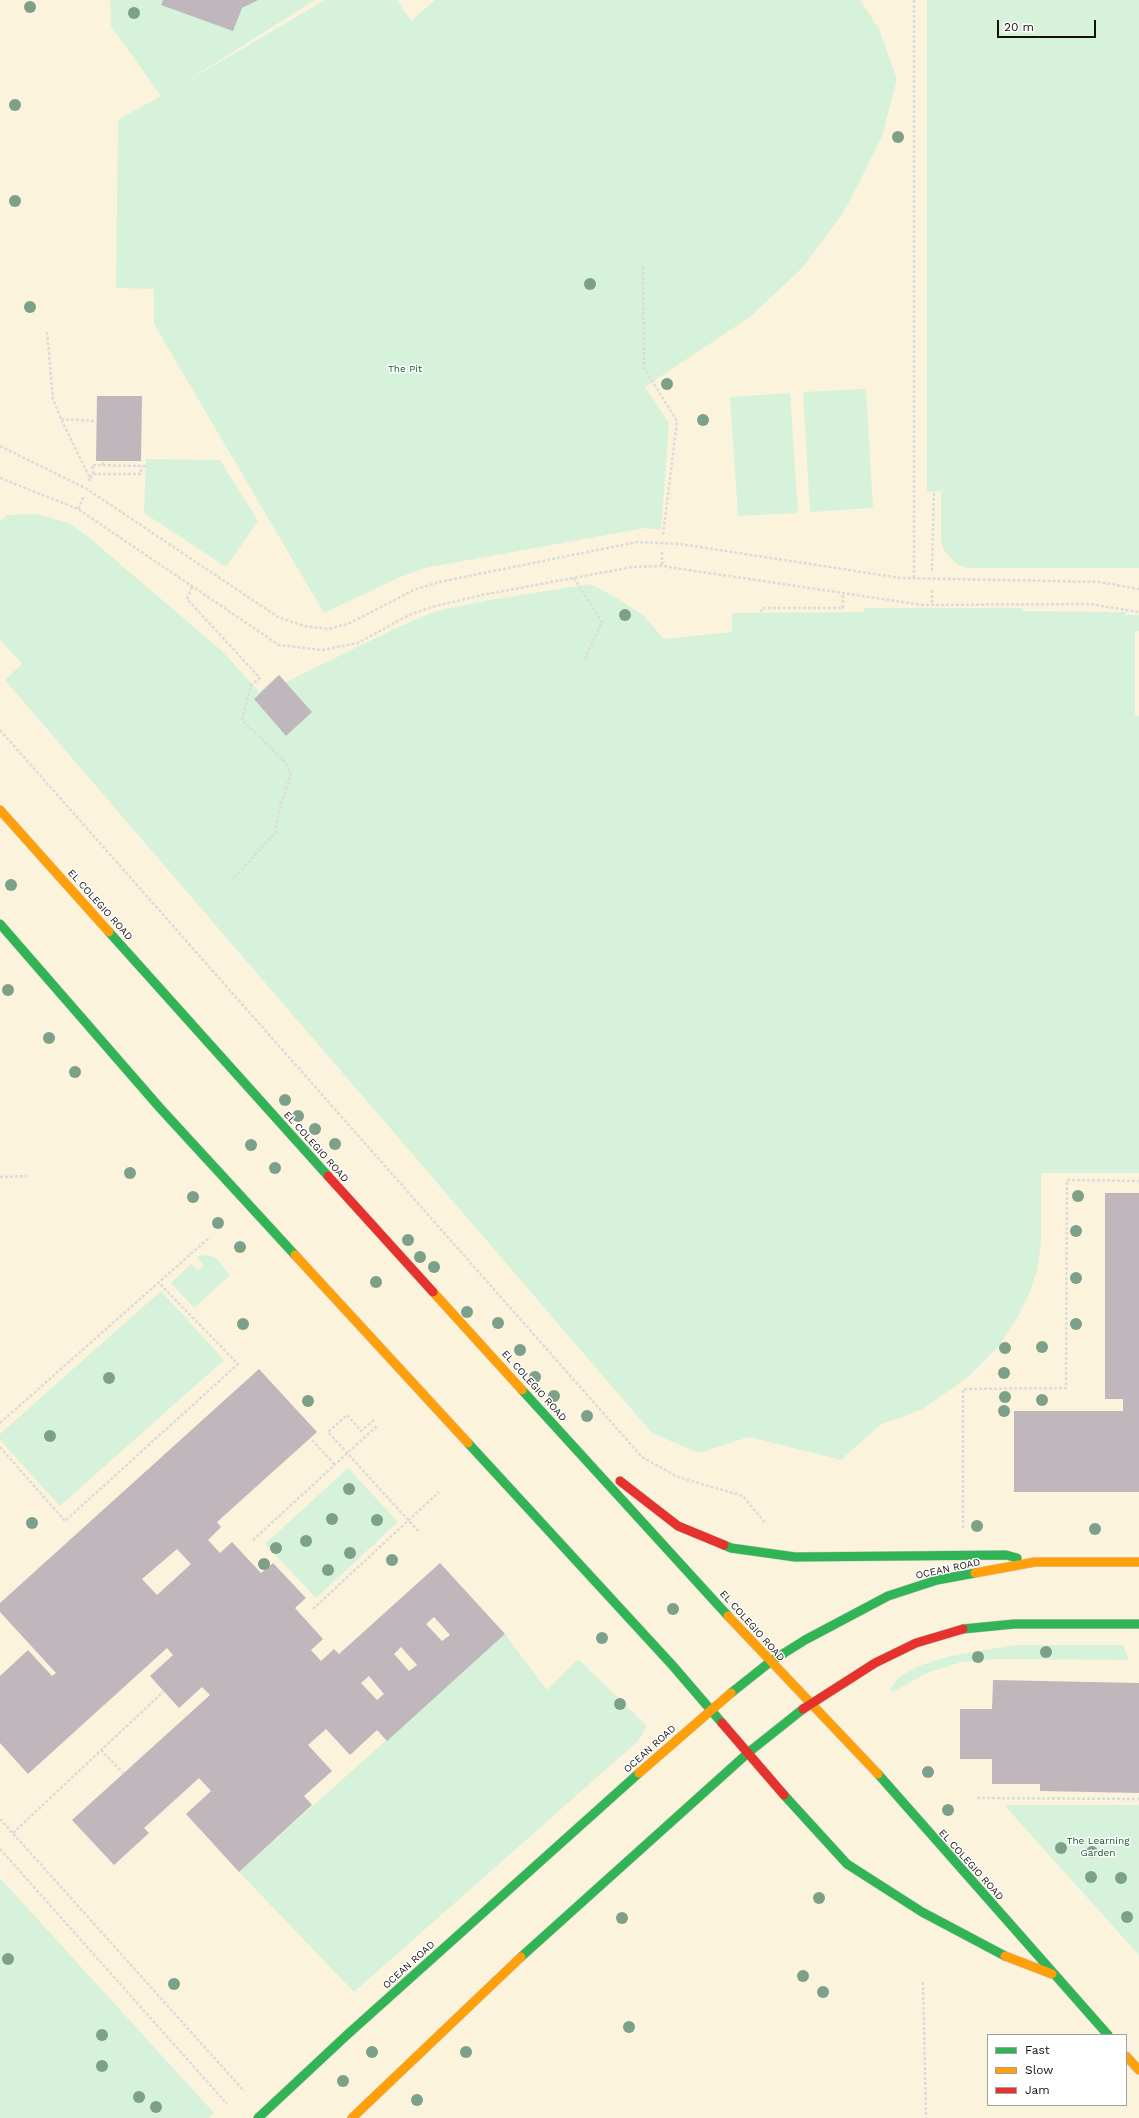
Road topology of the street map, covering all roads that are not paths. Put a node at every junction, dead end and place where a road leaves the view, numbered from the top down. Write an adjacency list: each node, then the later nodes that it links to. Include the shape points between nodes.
1 (0, 810): 3 (main road, EL COLEGIO ROAD, via 269,1112)
2 (0, 924): 9 (main road, EL COLEGIO ROAD, via 160,1108)
3 (584, 1457): 4 (main road, via 678,1526 731,1548 795,1557 1006,1555); 7 (main road, EL COLEGIO ROAD)
4 (1035, 1562): 5 (main road, OCEAN ROAD); 7 (main road, OCEAN ROAD, via 938,1580 888,1596)
5 (1139, 1562)
6 (1139, 1624): 8 (main road, via 1014,1624 965,1629 916,1643 875,1664)
7 (770, 1662): 8 (main road, EL COLEGIO ROAD); 9 (main road, OCEAN ROAD)
8 (810, 1704): 10 (main road); 11 (main road, EL COLEGIO ROAD, via 852,1745)
9 (711, 1709): 10 (main road, EL COLEGIO ROAD); 15 (main road, OCEAN ROAD, via 348,2034)
10 (749, 1752): 11 (main road, EL COLEGIO ROAD, via 847,1864 922,1912 1011,1959); 16 (main road, via 491,1984)
11 (1054, 1975): 12 (main road, EL COLEGIO ROAD)
12 (1107, 2034)
13 (1127, 2057): 14 (main road)
14 (1139, 2070)
15 (258, 2118)
16 (352, 2118)

